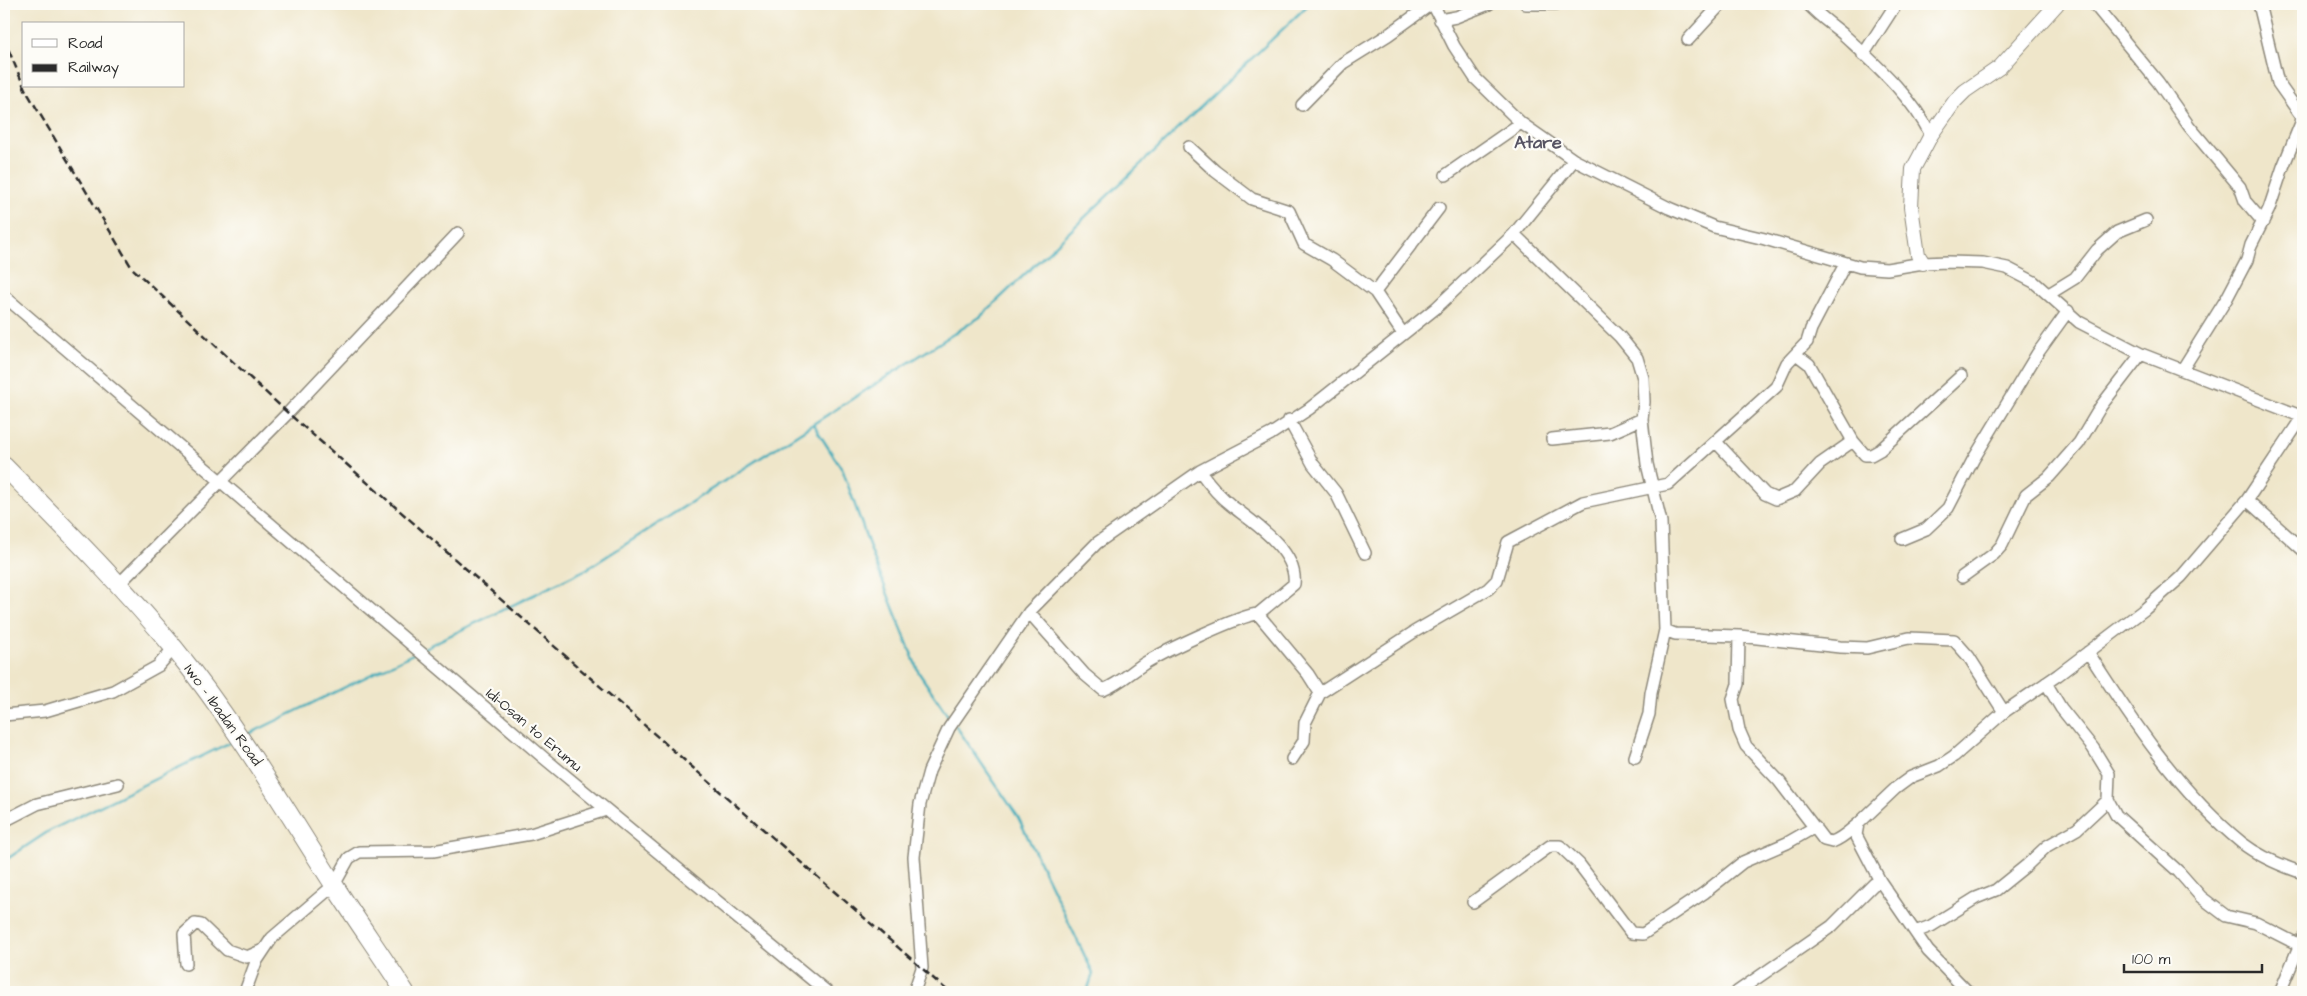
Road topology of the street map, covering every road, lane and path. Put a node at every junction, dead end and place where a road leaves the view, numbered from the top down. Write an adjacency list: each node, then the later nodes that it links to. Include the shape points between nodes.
1 (1432, 4): 11 (street); 14 (street, via 1343,64)
2 (1489, 4): 11 (street)
3 (1526, 4): 4 (street)
4 (1556, 4)
5 (1721, 4): 12 (street)
6 (1808, 4): 13 (street)
7 (1896, 4): 13 (street)
8 (2057, 4): 16 (street, via 2000,67 1965,91)
9 (2094, 4): 22 (street, via 2240,187 2245,201)
10 (2258, 4): 22 (street, via 2278,83 2302,116)
11 (1440, 20): 15 (street, via 1474,78)
12 (1688, 40)
13 (1863, 55): 16 (street, via 1897,85)
14 (1302, 104)
15 (1521, 123): 18 (street); 19 (street)
16 (1931, 135): 25 (street, via 1913,170 1911,185 1914,234)
17 (1190, 147): 27 (street, via 1252,199 1289,211 1304,244 1332,260)
18 (1574, 160): 24 (street); 26 (street, via 1714,227)
19 (1446, 175)
20 (1439, 208): 27 (street)
21 (2146, 220): 28 (street, via 2116,232 2075,278)
22 (2263, 222): 34 (street, via 2237,279)
23 (458, 233): 44 (street)
24 (1514, 234): 31 (street, via 1436,308); 37 (street, via 1620,337 1637,358 1643,378)
25 (1923, 263): 26 (street, via 1887,269); 28 (street, via 1983,263 2007,268)
26 (1845, 264): 32 (street, via 1807,342)
27 (1374, 292): 31 (street)
28 (2049, 294): 30 (street)
29 (4, 296): 44 (street, Idi-Osan to Erumu)
30 (2068, 311): 33 (street, via 2079,322); 47 (street, via 2037,354 1948,508 1926,529)
31 (1403, 334): 38 (street, via 1309,409)
32 (1796, 354): 40 (street, via 1787,363 1776,387); 41 (street, via 1809,364)
33 (2141, 354): 34 (street); 50 (street, via 2101,406 2079,442 2048,477 2026,495 2002,545)
34 (2182, 370): 36 (street)
35 (1961, 376): 41 (street, via 1872,455 1865,455)
36 (2303, 417): 46 (street)
37 (1642, 419): 39 (street, via 1610,433); 45 (street, via 1646,464)
38 (1288, 420): 43 (street, via 1271,434); 49 (street, via 1313,464 1336,494)
39 (1552, 439)
40 (1716, 442): 41 (street, via 1765,494 1776,499 1795,491 1820,464); 45 (street, via 1668,484)
41 (1853, 442)
42 (4, 466): 51 (main road, Iwo - Ibadan Road)
43 (1200, 472): 52 (street, via 1096,543); 53 (street, via 1230,505 1259,524 1282,550 1295,574 1294,584)
44 (223, 484): 51 (street); 66 (street, Idi-Osan to Erumu)
45 (1652, 487): 54 (street, via 1661,522); 59 (street, via 1583,502 1520,534 1508,542 1497,580 1488,589)
46 (2247, 500): 48 (street); 57 (street, via 2181,577)
47 (1902, 538)
48 (2303, 550)
49 (1366, 553)
50 (1962, 577)
51 (118, 585): 56 (main road, Iwo - Ibadan Road)
52 (1029, 612): 53 (street, via 1084,674 1103,690 1146,662 1224,625); 81 (street, via 949,728 929,771 920,804 914,857 922,968)
53 (1258, 614): 59 (street)
54 (1665, 630): 55 (street, via 1676,634); 62 (street, via 1649,714)
55 (1739, 636): 60 (street, via 1866,648 1910,638 1954,640 1970,657); 69 (street, via 1738,684 1732,700 1738,730 1746,746 1780,781)
56 (174, 648): 61 (street, via 158,666 113,691 44,711); 72 (main road, Iwo - Ibadan Road, via 255,758)
57 (2088, 652): 58 (street); 70 (street, via 2165,763 2206,808 2243,843 2280,865)
58 (2046, 683): 60 (street); 65 (street, via 2060,708 2093,748 2109,774)
59 (1320, 693): 63 (street, via 1305,723 1304,741)
60 (2004, 712): 68 (street, via 1954,756 1896,788)
61 (4, 715)
62 (1635, 758)
63 (1292, 759)
64 (118, 784): 67 (street, via 37,804)
65 (2108, 800): 74 (street, via 2077,829 2047,846 1996,890); 75 (street, via 2116,815 2201,897 2226,916 2256,922)
66 (606, 810): 72 (street, via 530,834 433,851 359,852 349,858); 80 (street, Idi-Osan to Erumu)
67 (4, 821)
68 (1858, 824): 69 (street, via 1844,837 1832,842 1824,840); 71 (street, via 1856,835)
69 (1815, 827): 73 (street, via 1743,862 1643,934 1631,932 1579,864 1560,846 1550,846)
70 (2303, 873)
71 (1880, 881): 74 (street); 82 (street, via 1832,926)
72 (334, 885): 76 (street, via 281,928); 79 (main road, Iwo - Ibadan Road)
73 (1473, 902)
74 (1915, 932): 83 (street, via 1928,951)
75 (2302, 943): 84 (street)
76 (263, 950): 77 (street, via 247,957 227,950 201,925 195,924 184,934); 78 (street)
77 (186, 964)
78 (245, 992)
79 (406, 992)
80 (827, 992)
81 (914, 992)
82 (1737, 992)
83 (1968, 992)
84 (2280, 992)

